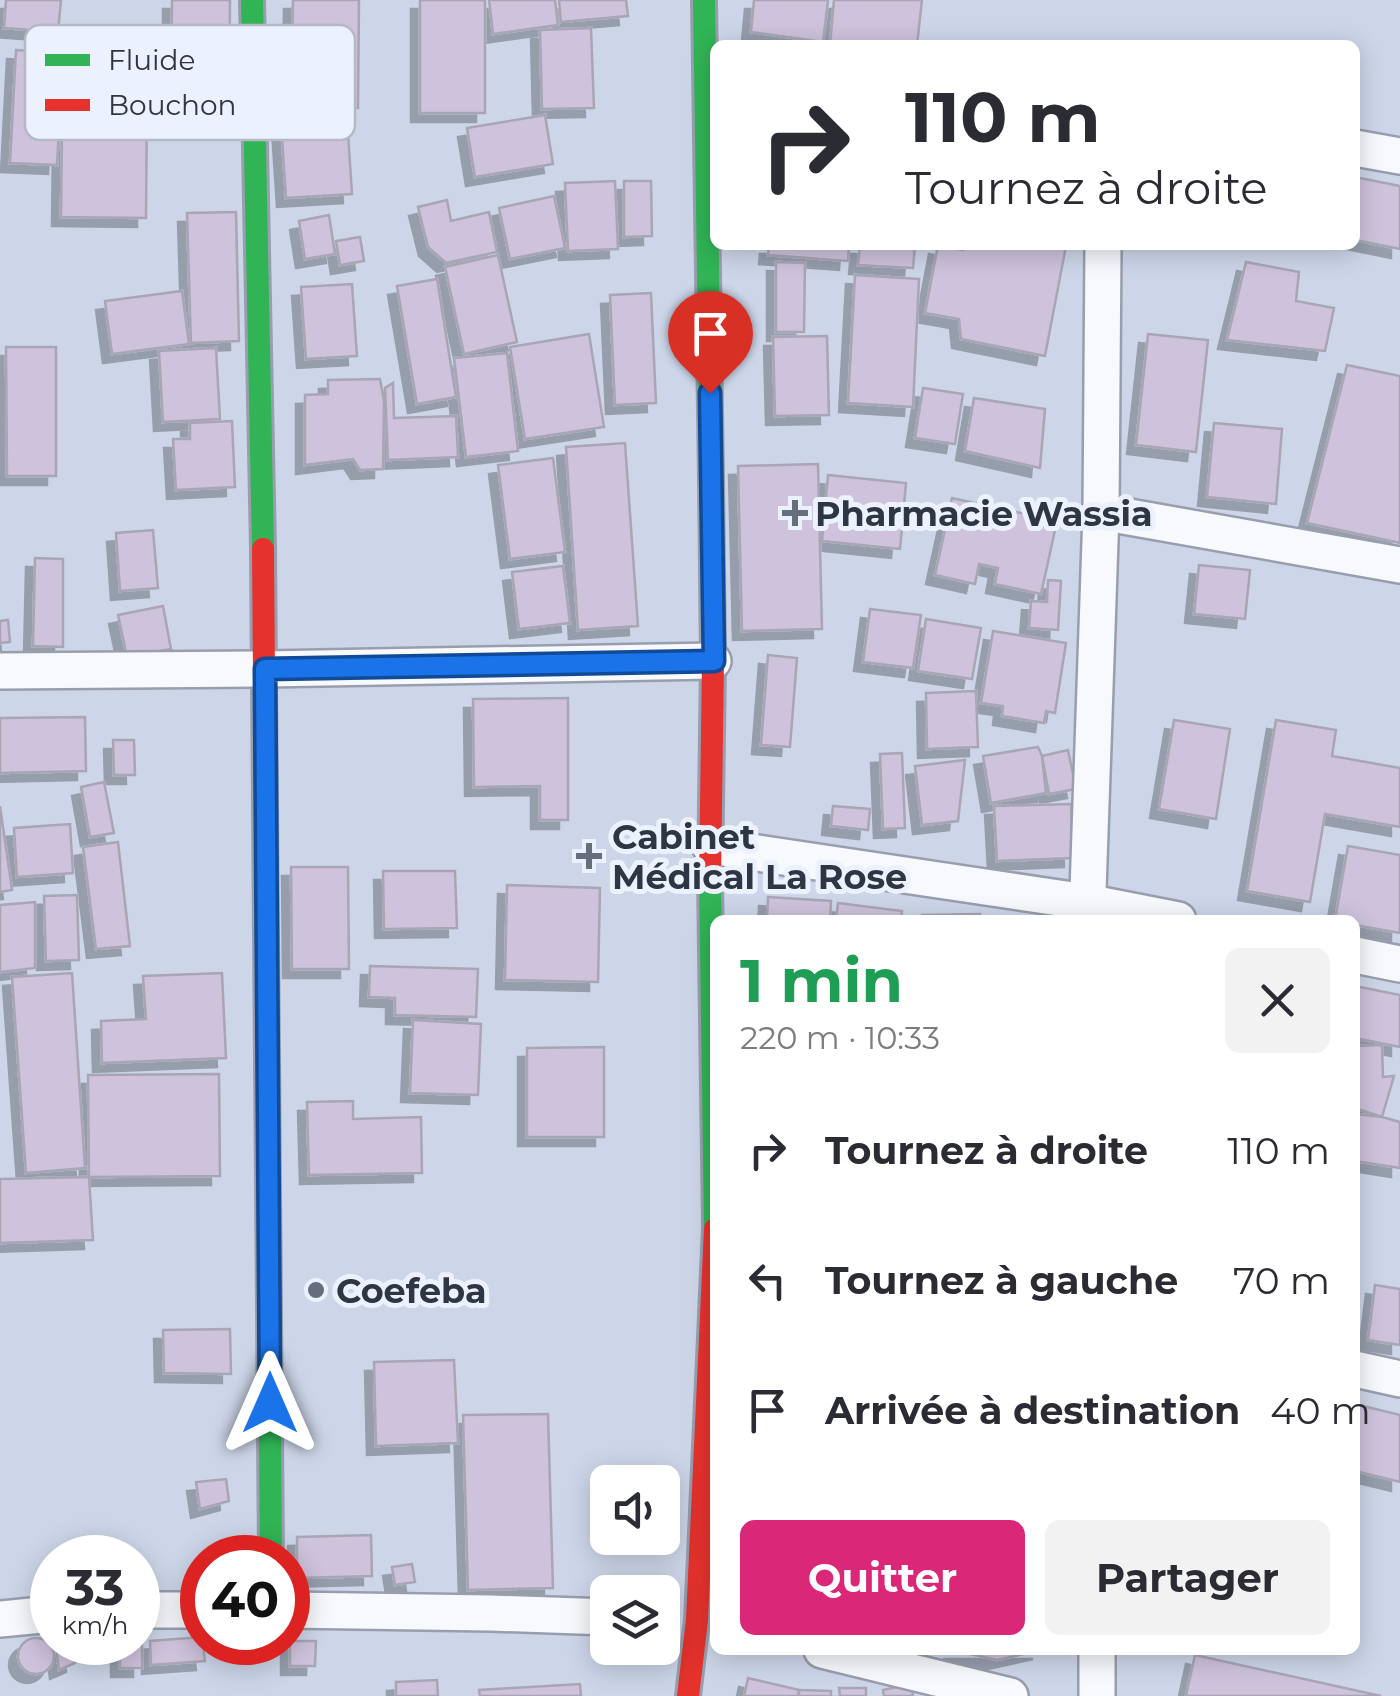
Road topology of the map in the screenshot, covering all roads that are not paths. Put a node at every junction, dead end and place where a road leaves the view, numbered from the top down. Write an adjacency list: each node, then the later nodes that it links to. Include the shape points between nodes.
1 (252, 0): 3 (street)
2 (704, 0): 4 (street)
3 (253, 25)
4 (710, 49)
5 (255, 140): 13 (street)
6 (1360, 149): 7 (street)
7 (1400, 156)
8 (711, 250): 12 (street)
9 (1102, 250): 10 (street)
10 (1101, 512): 11 (street); 16 (street)
11 (1400, 565)
12 (714, 661): 13 (street); 15 (street)
13 (265, 669): 14 (street); 24 (street)
14 (0, 671)
15 (710, 846): 16 (street); 17 (street)
16 (1086, 911): 18 (street)
17 (711, 915)
18 (1127, 915)
19 (1360, 956): 20 (street)
20 (1400, 964)
21 (710, 1312): 29 (street)
22 (1360, 1370): 23 (street)
23 (1400, 1379)
24 (271, 1535)
25 (310, 1610): 26 (street)
26 (590, 1615)
27 (30, 1616): 28 (street)
28 (0, 1619)
29 (692, 1621): 32 (street)
30 (842, 1655): 33 (street)
31 (1097, 1655): 34 (street)
32 (688, 1696)
33 (1010, 1696)
34 (1097, 1696)

